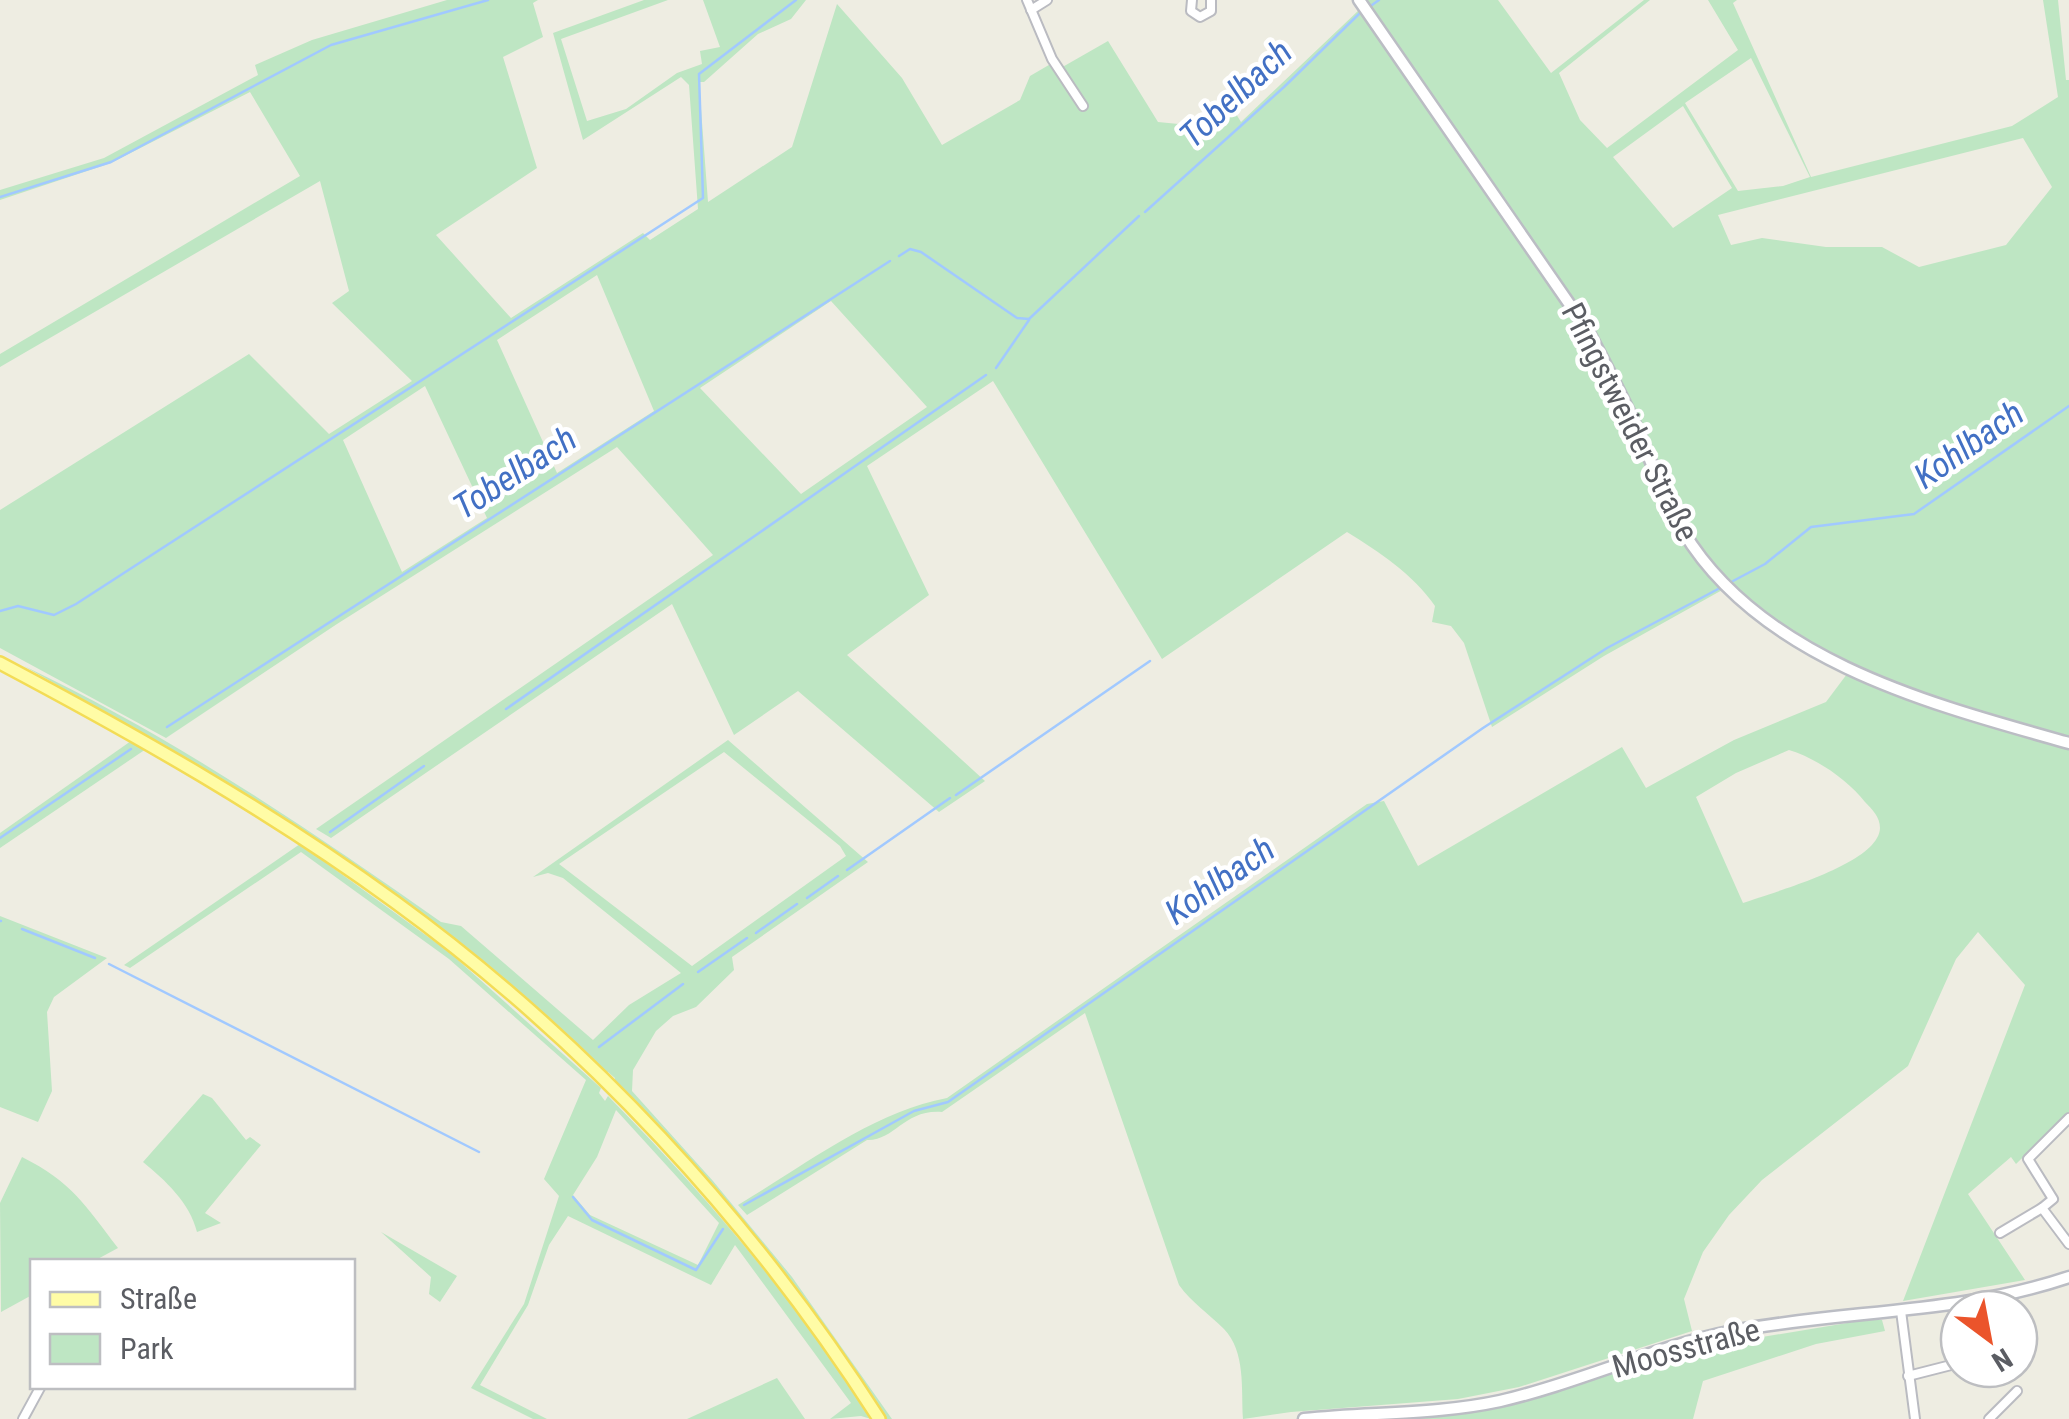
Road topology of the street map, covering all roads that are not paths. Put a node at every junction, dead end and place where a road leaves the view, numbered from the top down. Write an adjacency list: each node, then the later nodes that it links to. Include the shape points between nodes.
1 (1027, 0): 6 (street)
2 (1046, 0): 6 (street)
3 (1192, 0): 4 (street, via 1191,12 1202,18 1211,12)
4 (1211, 0)
5 (1359, 0): 9 (street, Pfingstweider Straße, via 1588,330 1682,530 1737,595 1821,654 1893,690)
6 (1030, 10): 7 (street)
7 (1083, 106)
8 (0, 663): 22 (main road, via 298,835 489,976 598,1075 718,1203)
9 (2069, 743)
10 (2069, 1118): 11 (street, via 2028,1160 2054,1199)
11 (2042, 1208): 12 (street); 13 (street)
12 (2066, 1231): 14 (street)
13 (2000, 1233)
14 (2069, 1244)
15 (2069, 1276): 16 (street, Moosstraße, via 1981,1301)
16 (1901, 1311): 18 (street); 23 (street, Moosstraße, via 1703,1338 1478,1405)
17 (1939, 1368): 18 (street)
18 (1908, 1376): 24 (street)
19 (39, 1389): 21 (street)
20 (2017, 1391): 25 (street)
21 (23, 1419)
22 (879, 1419)
23 (1304, 1419)
24 (1915, 1419)
25 (1989, 1419)

